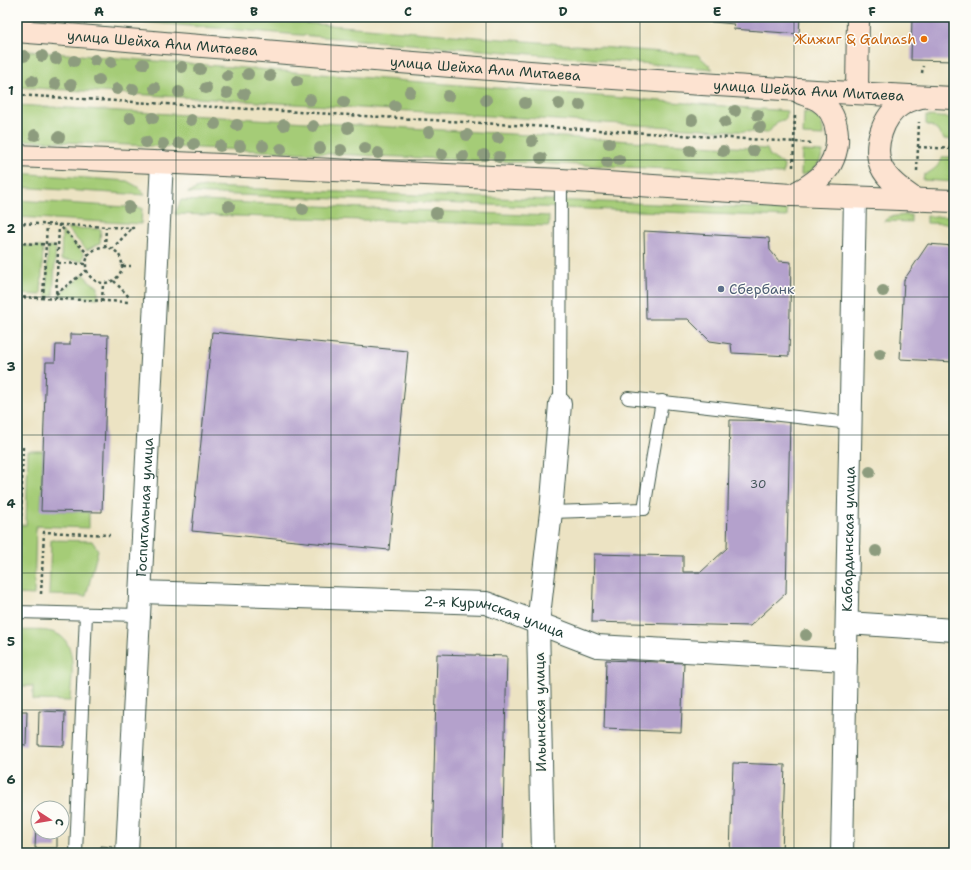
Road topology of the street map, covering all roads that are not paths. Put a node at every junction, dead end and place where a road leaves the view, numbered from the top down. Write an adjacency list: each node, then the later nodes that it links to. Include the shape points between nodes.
1 (858, 17): 4 (main road)
2 (17, 31): 3 (main road, улица Шейха Али Митаева)
3 (797, 91): 4 (main road, улица Шейха Али Митаева); 10 (main road, via 818,100 832,114 837,128 830,166 818,179)
4 (857, 93): 5 (main road, улица Шейха Али Митаева)
5 (921, 97): 6 (main road, улица Шейха Али Митаева); 12 (main road, via 901,105 887,118 880,137 879,151 881,165 888,175 898,188)
6 (954, 98)
7 (17, 156): 8 (main road)
8 (162, 162): 9 (main road); 19 (street, Госпитальная улица)
9 (561, 180): 10 (main road); 16 (lane)
10 (792, 195): 11 (main road)
11 (855, 198): 12 (main road); 17 (street, Кабардинская улица)
12 (916, 200): 13 (main road)
13 (954, 201)
14 (628, 398): 15 (lane)
15 (662, 401): 17 (lane); 18 (lane, via 644,509)
16 (560, 404): 18 (street, Ильинская улица)
17 (850, 423): 23 (street, Кабардинская улица)
18 (551, 512): 24 (street, Ильинская улица)
19 (140, 592): 22 (street, Госпитальная улица); 24 (street, 2-я Куринская улица, via 486,603)
20 (17, 612): 21 (lane)
21 (86, 614): 22 (lane); 27 (lane)
22 (139, 615): 28 (street, Госпитальная улица)
23 (846, 623): 25 (street); 26 (street, Кабардинская улица)
24 (538, 624): 26 (street, 2-я Куринская улица, via 597,646); 29 (street, Ильинская улица)
25 (954, 630)
26 (846, 660): 30 (street, Кабардинская улица)
27 (76, 853)
28 (127, 853)
29 (543, 853)
30 (842, 853)

